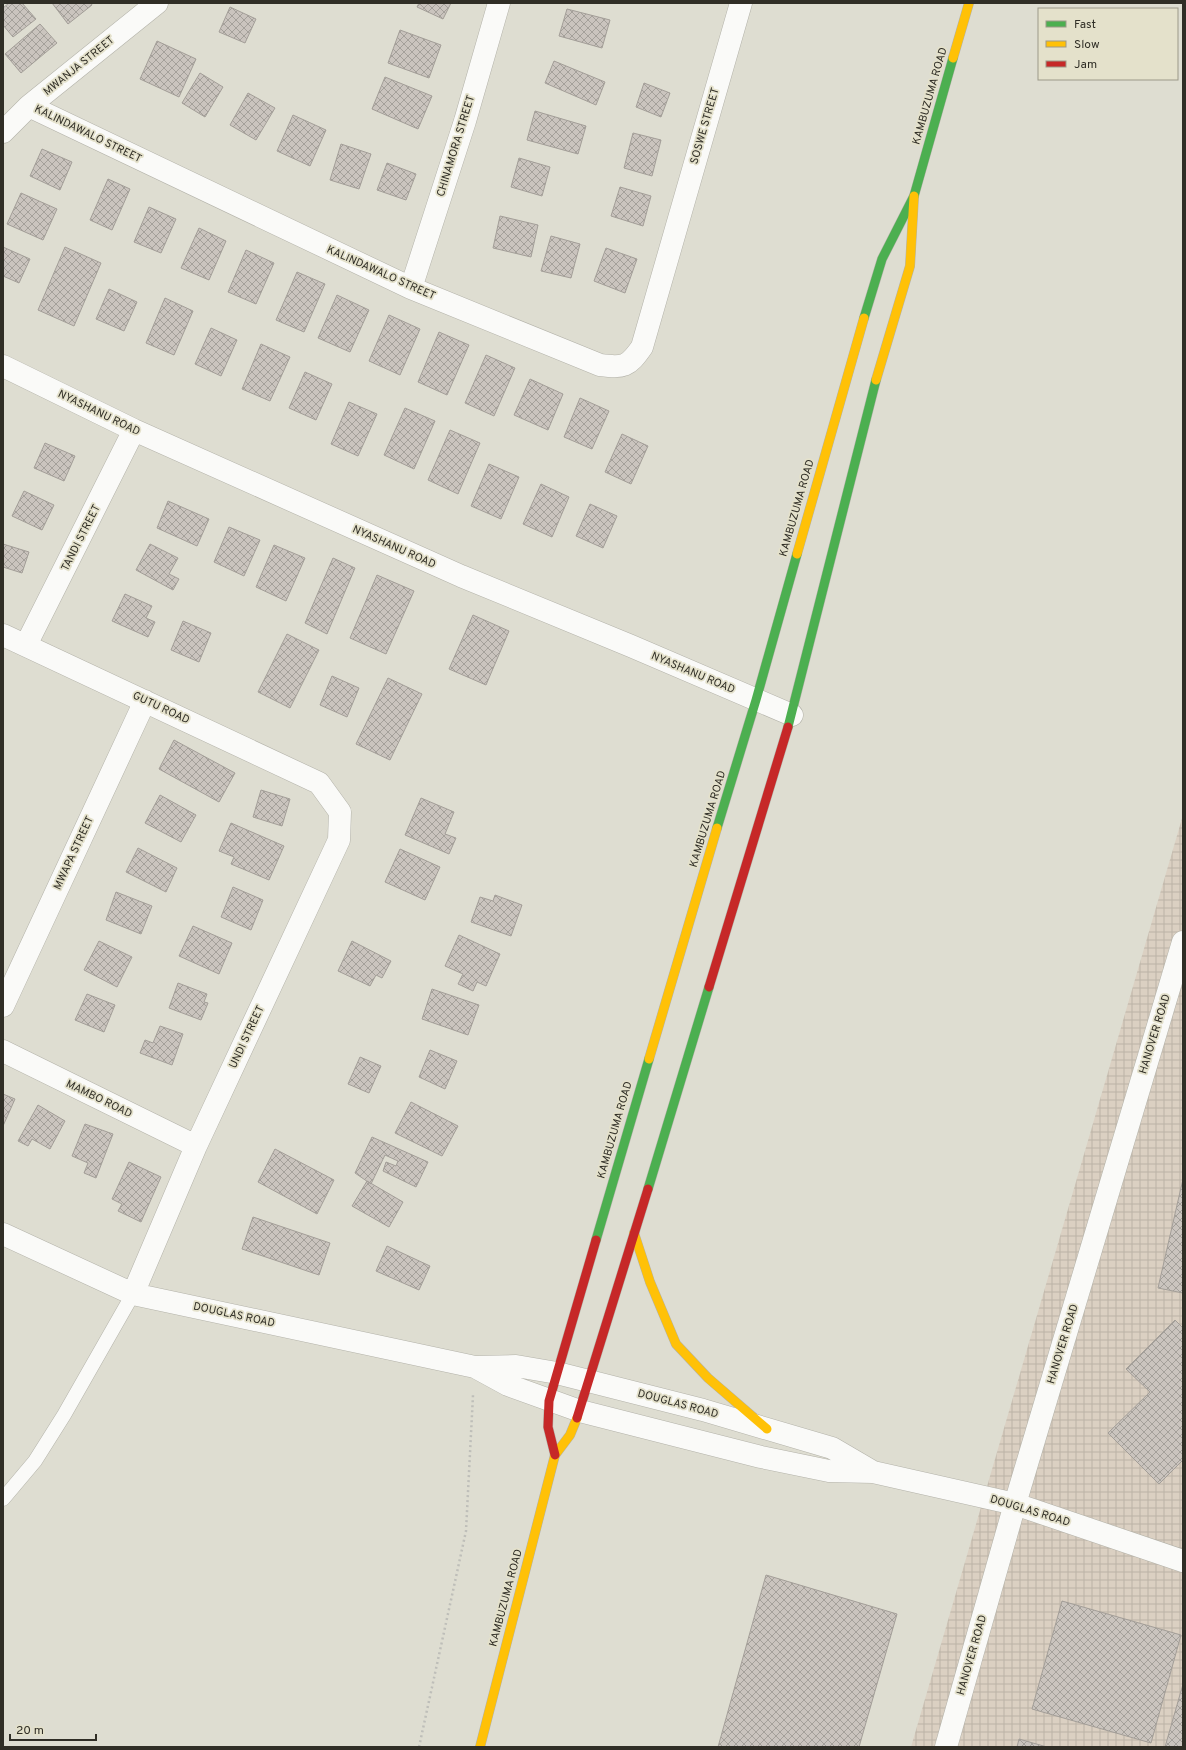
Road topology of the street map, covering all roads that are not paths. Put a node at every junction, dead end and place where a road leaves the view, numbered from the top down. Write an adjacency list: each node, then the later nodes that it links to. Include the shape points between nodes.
1 (158, 3): 5 (street, MWANJA STREET)
2 (499, 3): 9 (street, CHINAMORA STREET, via 465,121)
3 (741, 3): 8 (street, SOSWE STREET)
4 (969, 3): 7 (main road, KAMBUZUMA ROAD)
5 (29, 106): 6 (street, MWANJA STREET); 9 (street, KALINDAWALO STREET)
6 (3, 132)
7 (914, 196): 14 (main road, KAMBUZUMA ROAD, via 882,258 852,354); 16 (main road, KAMBUZUMA ROAD, via 910,266 880,366)
8 (669, 250): 9 (street, KALINDAWALO STREET, via 642,347 632,361 617,367 600,365)
9 (411, 288)
10 (3, 366): 11 (street, NYASHANU ROAD)
11 (134, 430): 13 (street, TANDI STREET); 14 (street, NYASHANU ROAD, via 461,576)
12 (3, 635): 13 (street, GUTU ROAD)
13 (26, 645): 15 (street, GUTU ROAD)
14 (756, 700): 16 (street, NYASHANU ROAD); 26 (main road, KAMBUZUMA ROAD)
15 (145, 701): 17 (street, GUTU ROAD); 19 (street, MWAPA STREET)
16 (792, 715): 22 (main road, KAMBUZUMA ROAD)
17 (319, 783): 21 (street, UNDI STREET, via 340,812 339,840)
18 (1183, 942): 34 (street, HANOVER ROAD)
19 (3, 1006)
20 (3, 1051): 21 (street, MAMBO ROAD)
21 (196, 1146): 24 (street, UNDI STREET)
22 (634, 1233): 27 (main road, KAMBUZUMA ROAD); 30 (main road, via 650,1282 676,1344 708,1378)
23 (3, 1234): 24 (street, DOUGLAS ROAD)
24 (133, 1294): 25 (street, DOUGLAS ROAD); 33 (lane, via 35,1461)
25 (475, 1367): 26 (street, DOUGLAS ROAD, via 516,1366); 28 (street, DOUGLAS ROAD, via 508,1385)
26 (557, 1372): 27 (street, DOUGLAS ROAD); 28 (main road, KAMBUZUMA ROAD)
27 (589, 1381): 29 (main road, KAMBUZUMA ROAD); 30 (street, DOUGLAS ROAD)
28 (549, 1401): 29 (street, DOUGLAS ROAD); 31 (main road, KAMBUZUMA ROAD, via 548,1427)
29 (580, 1411): 31 (main road, KAMBUZUMA ROAD, via 570,1435); 32 (street, DOUGLAS ROAD, via 761,1457 829,1471)
30 (766, 1429): 32 (street, DOUGLAS ROAD, via 832,1448)
31 (555, 1455): 36 (main road, KAMBUZUMA ROAD)
32 (873, 1472): 34 (street, DOUGLAS ROAD)
33 (3, 1499)
34 (1015, 1504): 35 (street, DOUGLAS ROAD); 37 (street, HANOVER ROAD)
35 (1183, 1561)
36 (480, 1747)
37 (946, 1747)

